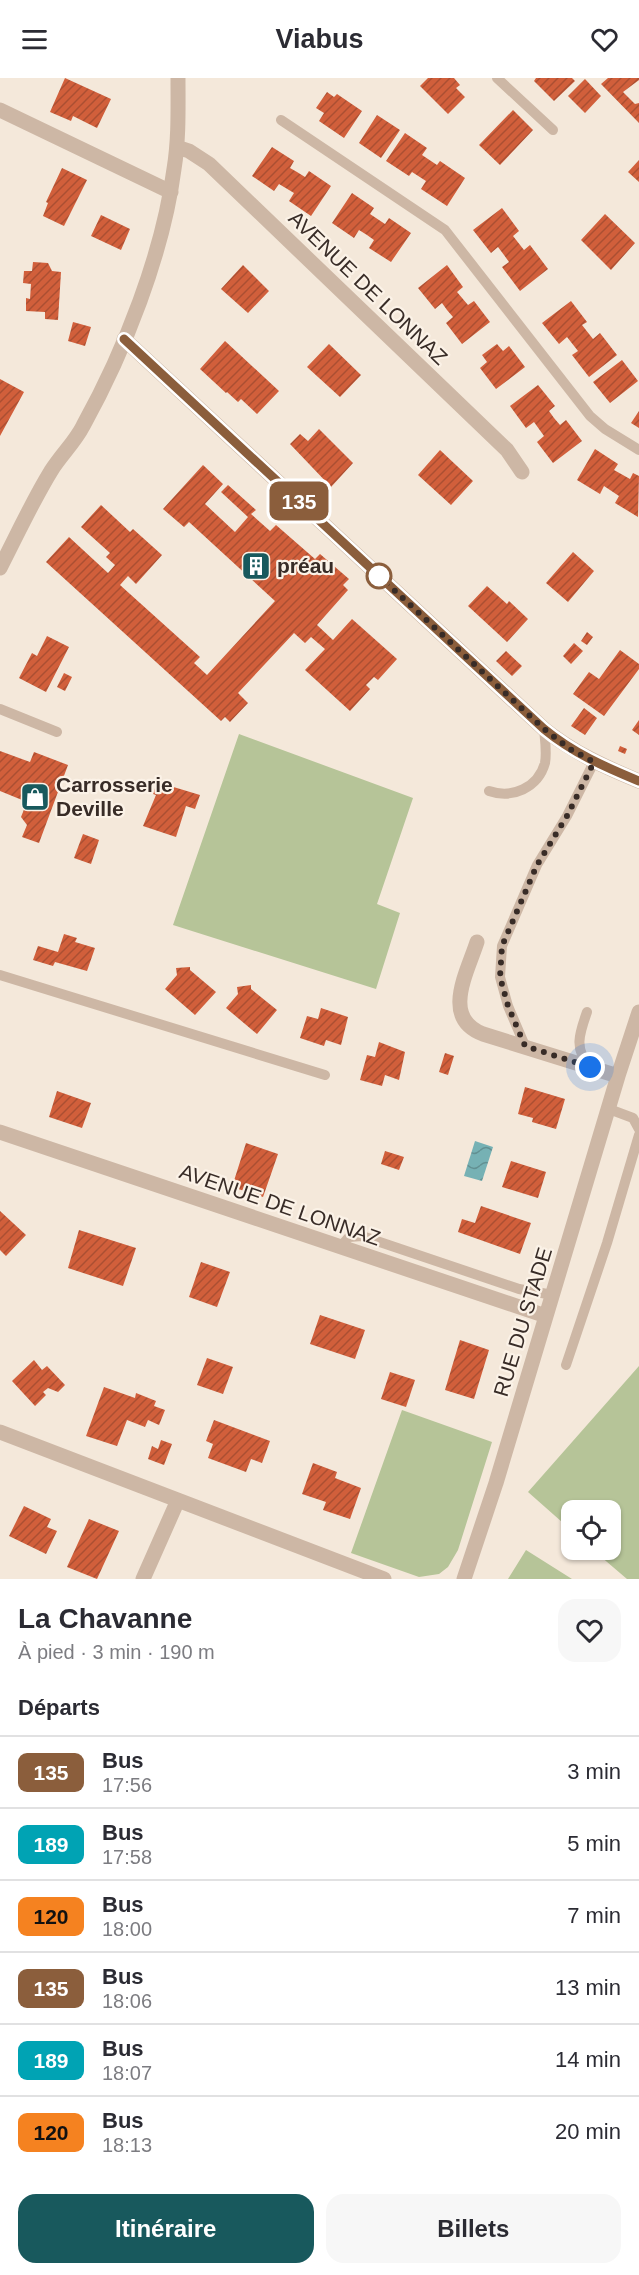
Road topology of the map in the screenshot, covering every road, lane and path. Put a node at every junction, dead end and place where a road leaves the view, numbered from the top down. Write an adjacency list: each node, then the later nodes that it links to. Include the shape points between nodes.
1 (177, 78): 6 (street)
2 (497, 78): 5 (lane)
3 (0, 110): 7 (street)
4 (281, 120): 9 (lane, via 445,230 590,416)
5 (553, 130)
6 (177, 147): 7 (street); 10 (street, AVENUE DE LONNAZ, via 209,164 507,450)
7 (171, 192): 8 (street)
8 (124, 339): 11 (street, via 81,431 47,478); 13 (street)
9 (639, 450)
10 (522, 471)
11 (0, 568)
12 (0, 709): 14 (lane)
13 (544, 729): 15 (street); 17 (lane, via 545,761 537,778 513,793)
14 (57, 732)
15 (594, 762): 16 (street); 22 (lane, via 537,865 502,946 500,977)
16 (639, 781)
17 (489, 791)
18 (477, 942): 22 (street, via 459,999 462,1016 474,1030)
19 (0, 975): 24 (lane)
20 (587, 1012): 23 (lane, via 578,1044)
21 (639, 1012): 25 (street, RUE DU STADE)
22 (525, 1046): 23 (street)
23 (590, 1067): 25 (street)
24 (325, 1075)
25 (618, 1076): 26 (street, RUE DU STADE)
26 (609, 1109): 27 (lane, via 633,1119); 31 (street, RUE DU STADE)
27 (639, 1128)
28 (0, 1131): 30 (street, AVENUE DE LONNAZ)
29 (639, 1135): 33 (lane)
30 (340, 1247): 31 (lane, via 349,1237 362,1236 519,1289); 32 (street, AVENUE DE LONNAZ)
31 (553, 1295): 32 (street, RUE DU STADE)
32 (546, 1316): 38 (street, RUE DU STADE)
33 (566, 1365)
34 (0, 1432): 35 (street)
35 (178, 1500): 36 (street); 37 (street)
36 (143, 1579)
37 (384, 1579)
38 (464, 1579)

